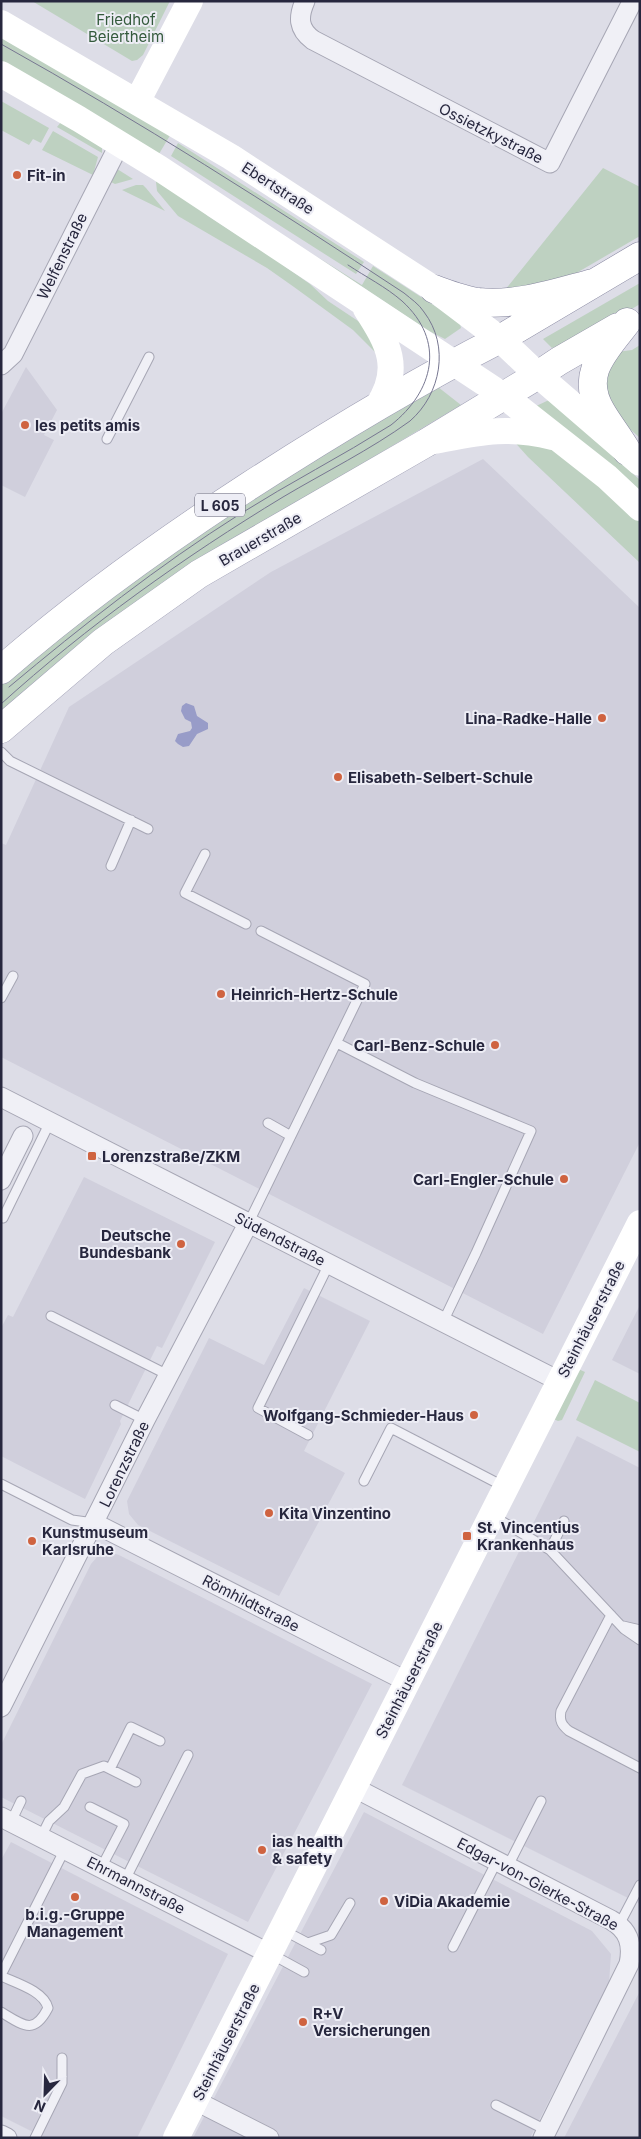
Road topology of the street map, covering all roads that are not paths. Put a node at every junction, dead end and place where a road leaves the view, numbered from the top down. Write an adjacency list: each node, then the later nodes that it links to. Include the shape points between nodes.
1 (190, 1): 6 (street)
2 (306, 1): 3 (street, Ossietzkystraße, via 300,22 304,33 312,40 550,163)
3 (634, 3)
4 (1, 23): 6 (street, Ebertstraße)
5 (1, 74): 7 (street)
6 (137, 102): 10 (street, Ebertstraße, via 231,157)
7 (120, 144): 11 (street); 16 (street, Welfenstraße, via 13,354)
8 (640, 256): 9 (main road, L 605)
9 (593, 283): 10 (main road, via 536,299 496,303 477,302); 13 (main road, L 605)
10 (434, 288): 13 (street, Ebertstraße)
11 (363, 304): 15 (street); 19 (street, via 390,354 387,389)
12 (633, 318): 17 (main road, Brauerstraße); 23 (main road, via 597,364 592,386 602,412)
13 (500, 339): 15 (main road, L 605); 17 (street, Ebertstraße)
14 (149, 357): 20 (lane)
15 (454, 363): 18 (street); 19 (main road, L 605)
16 (1, 365)
17 (538, 375): 18 (main road, Brauerstraße); 23 (street, Ebertstraße)
18 (504, 396): 21 (street); 22 (main road, Brauerstraße)
19 (376, 407): 25 (main road, L 605, via 189,525 84,602)
20 (107, 439)
21 (560, 439): 22 (street, via 500,430); 24 (street)
22 (426, 443): 26 (main road, Brauerstraße, via 199,574 103,642)
23 (633, 457)
24 (640, 508)
25 (1, 670)
26 (1, 729)
27 (1, 752): 28 (lane, via 10,761)
28 (131, 820): 29 (lane); 31 (lane)
29 (148, 828)
30 (206, 854): 32 (lane, via 186,893)
31 (111, 866)
32 (246, 924)
33 (261, 931): 36 (lane, via 365,984)
34 (13, 976): 35 (lane)
35 (1, 998)
36 (337, 1043): 41 (lane); 48 (lane, via 415,1083 531,1130)
37 (1, 1097): 38 (street, Südendstraße)
38 (50, 1122): 43 (lane); 44 (street, Südendstraße)
39 (268, 1123): 41 (lane)
40 (23, 1136): 42 (street)
41 (291, 1136): 44 (lane)
42 (1, 1180)
43 (2, 1218)
44 (248, 1222): 46 (street, Südendstraße); 49 (street, Lorenzstraße)
45 (640, 1223): 50 (street, Steinhäuserstraße)
46 (329, 1264): 48 (street, Südendstraße); 53 (lane, via 258,1408)
47 (52, 1316): 49 (lane)
48 (443, 1322): 50 (street, Südendstraße)
49 (168, 1375): 52 (street, Lorenzstraße)
50 (559, 1381): 56 (street, Steinhäuserstraße)
51 (115, 1405): 52 (lane)
52 (145, 1420): 59 (street, Lorenzstraße)
53 (308, 1435)
54 (364, 1481): 56 (lane, via 391,1428)
55 (1, 1484): 59 (lane, via 72,1520)
56 (505, 1487): 57 (street, Steinhäuserstraße)
57 (491, 1515): 60 (lane); 65 (street, Steinhäuserstraße)
58 (564, 1521): 60 (lane)
59 (94, 1523): 65 (street, Römhildtstraße); 66 (street, Lorenzstraße)
60 (550, 1550): 61 (lane)
61 (611, 1615): 62 (lane); 69 (lane, via 560,1718 569,1731)
62 (620, 1625): 63 (lane); 64 (lane)
63 (640, 1630)
64 (640, 1640)
65 (408, 1682): 72 (street, Steinhäuserstraße)
66 (1, 1707)
67 (160, 1741): 70 (lane, via 131,1727)
68 (188, 1755): 81 (lane)
69 (640, 1768)
70 (110, 1769): 71 (lane); 77 (lane, via 104,1766 82,1774 64,1808 49,1821)
71 (136, 1782)
72 (355, 1788): 79 (street, Edgar-von-Gierke-Straße); 84 (street, Steinhäuserstraße)
73 (21, 1801): 76 (lane)
74 (542, 1802): 79 (lane)
75 (90, 1807): 80 (lane, via 124,1824)
76 (6, 1820): 77 (street, Ehrmannstraße)
77 (41, 1837): 78 (street, Ehrmannstraße)
78 (65, 1849): 80 (street, Ehrmannstraße); 91 (lane)
79 (502, 1864): 85 (street, Edgar-von-Gierke-Straße); 87 (lane)
80 (102, 1868): 81 (street, Ehrmannstraße)
81 (125, 1880): 89 (street, Ehrmannstraße)
82 (640, 1885): 85 (lane)
83 (350, 1903): 86 (lane, via 331,1934)
84 (282, 1930): 86 (lane); 89 (street, Steinhäuserstraße)
85 (628, 1930): 96 (street, Edgar-von-Gierke-Straße, via 632,1953 629,1964)
86 (308, 1943): 88 (lane)
87 (453, 1947)
88 (321, 1950)
89 (270, 1954): 90 (lane); 94 (street, Steinhäuserstraße)
90 (304, 1972)
91 (1, 1976): 92 (lane, via 41,1996 48,2008 41,2022 34,2026)
92 (1, 2012)
93 (62, 2058): 99 (lane, via 62,2083)
94 (196, 2101): 100 (street, Steinhäuserstraße); 101 (street)
95 (496, 2105): 96 (lane)
96 (544, 2134)
97 (1, 2135): 98 (street)
98 (6, 2138)
99 (35, 2138)
100 (176, 2138)
101 (269, 2138)

